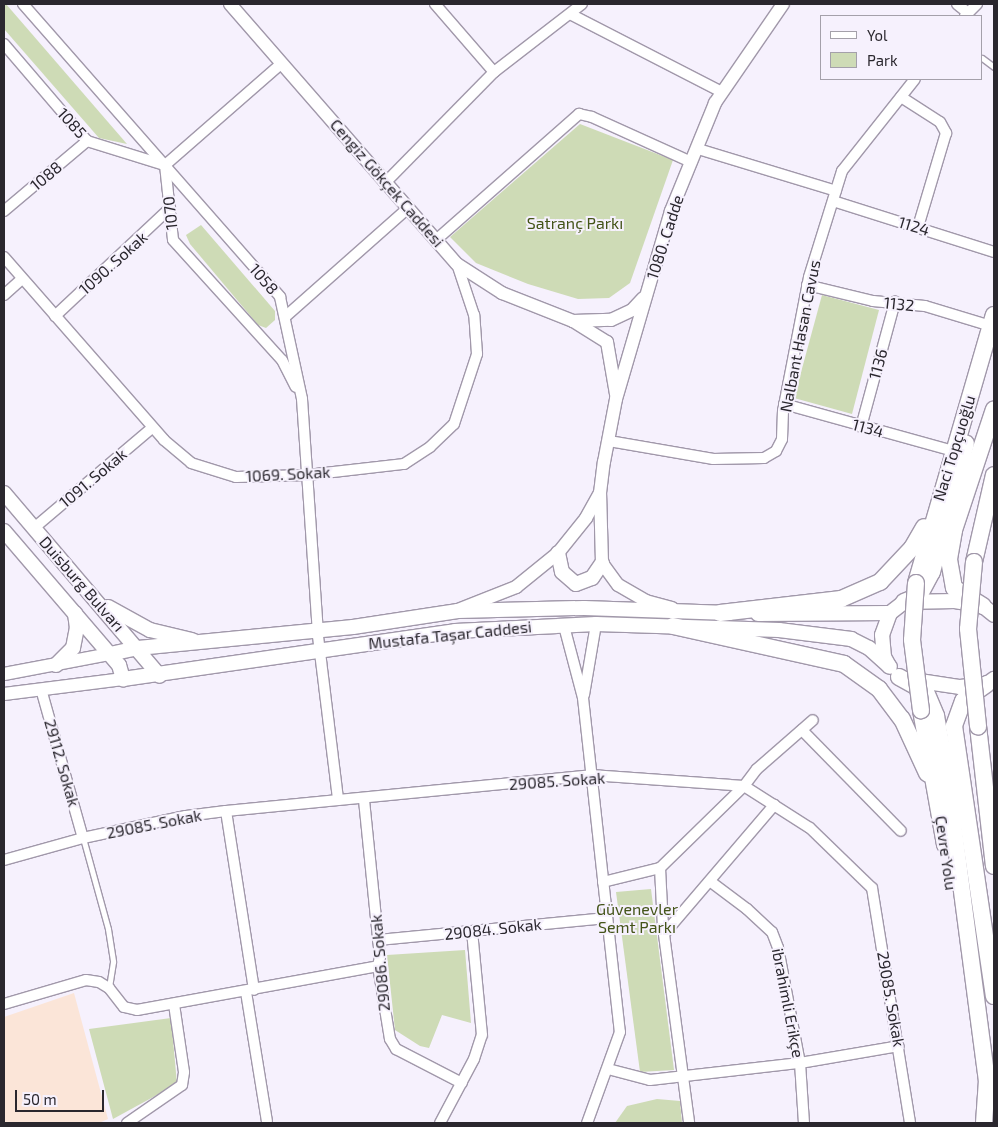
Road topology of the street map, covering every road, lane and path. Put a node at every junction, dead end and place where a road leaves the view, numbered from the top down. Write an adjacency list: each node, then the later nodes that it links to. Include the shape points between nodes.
1 (23, 4): 21 (street, 1058)
2 (231, 4): 12 (street, Cengiz Gökçek Caddesi)
3 (435, 4): 14 (street)
4 (582, 4): 9 (street)
5 (783, 4): 16 (street, 1080. Cadde)
6 (957, 4): 8 (street)
7 (977, 4): 8 (street)
8 (967, 14)
9 (572, 15): 14 (street); 16 (street)
10 (4, 44): 18 (street, 1085)
11 (983, 59): 13 (lane)
12 (282, 63): 21 (street); 22 (street, Cengiz Gökçek Caddesi)
13 (994, 67)
14 (494, 72): 22 (street)
15 (914, 80): 17 (street, Nalbant Hasan Cavus)
16 (722, 92): 19 (street, 1080. Cadde)
17 (901, 97): 23 (street, Nalbant Hasan Cavus, via 842,171); 27 (street, via 940,122 946,133)
18 (88, 141): 21 (street, 1085); 26 (street, 1088)
19 (698, 149): 20 (street, 1080. Cadde); 23 (street, 1124)
20 (691, 162): 28 (street, via 592,117 578,114); 34 (street, 1080. Cadde, via 671,211)
21 (165, 165): 24 (street, 1070); 38 (street, 1058, via 280,297)
22 (386, 182): 25 (street, Cengiz Gökçek Caddesi)
23 (834, 196): 27 (street, 1124); 33 (street, Nalbant Hasan Cavus)
24 (170, 208): 37 (street, 1090. Sokak); 42 (street, 1070, via 173,240 282,360)
25 (408, 208): 28 (street, Cengiz Gökçek Caddesi); 38 (street)
26 (4, 211)
27 (918, 227): 29 (street, 1124)
28 (436, 240): 31 (street, Cengiz Gökçek Caddesi)
29 (994, 252)
30 (4, 258): 32 (street, 1069. Sokak)
31 (457, 264): 40 (street, Cengiz Gökçek Caddesi, via 502,293); 50 (street, 1069. Sokak, via 474,315 477,354 454,424 430,447 404,464)
32 (22, 278): 35 (street); 37 (street, 1069. Sokak)
33 (807, 286): 36 (street, 1132, via 873,301); 44 (street, Nalbant Hasan Cavus)
34 (647, 293): 40 (street, via 632,310 611,320); 43 (street, 1080. Cadde)
35 (4, 295)
36 (895, 302): 39 (street, 1132); 46 (street, 1136)
37 (55, 316): 47 (street, 1069. Sokak)
38 (284, 317): 42 (street, 1058)
39 (993, 320): 49 (main road, Naci Topçuoğlu)
40 (573, 321): 43 (street, via 606,342)
41 (994, 345): 61 (main road, via 932,572 919,596)
42 (302, 399): 50 (street, 1058)
43 (616, 399): 48 (street, 1080. Cadde)
44 (784, 404): 46 (street, 1134); 48 (street, Nalbant Hasan Cavus, via 782,438 776,451 764,458 713,459)
45 (994, 409): 62 (main road, via 954,530 949,559 954,588)
46 (861, 426): 49 (street, 1134)
47 (152, 428): 50 (street, 1069. Sokak, via 191,463 236,477); 55 (street, 1091. Sokak)
48 (609, 441): 53 (street, 1080. Cadde)
49 (952, 451): 54 (main road, Naci Topçuoğlu)
50 (307, 475): 71 (street, 1058)
51 (994, 475): 96 (main road, bridge, via 974,562 968,629)
52 (4, 493): 55 (main road, Duisburg Bulvarı)
53 (600, 493): 57 (street, via 586,518); 58 (street)
54 (936, 506): 59 (main road, Naci Topçuoğlu); 66 (main road, via 912,548 880,582 841,599)
55 (34, 528): 60 (main road, Duisburg Bulvarı)
56 (4, 531): 65 (main road, Duisburg Bulvarı)
57 (558, 552): 58 (main road, via 562,572 576,584 592,578); 63 (street, via 516,587)
58 (602, 563): 64 (street, via 618,585 646,601)
59 (916, 583): 88 (main road, Çevre Yolu, bridge, via 912,640)
60 (96, 599): 72 (main road, via 150,630); 73 (main road, Duisburg Bulvarı)
61 (904, 602): 62 (main road, via 933,599); 67 (main road)
62 (989, 611)
63 (453, 612): 64 (main road, Mustafa Taşar Caddesi, via 584,608); 71 (main road, Mustafa Taşar Caddesi)
64 (684, 612): 66 (main road, Mustafa Taşar Caddesi)
65 (74, 613): 74 (main road, Duisburg Bulvarı); 75 (main road, via 77,628 73,648)
66 (720, 613): 67 (main road, Mustafa Taşar Caddesi)
67 (890, 613): 76 (main road, via 882,635 884,656)
68 (596, 624): 69 (main road, Mustafa Taşar Caddesi); 70 (main road, Mustafa Taşar Caddesi); 83 (street)
69 (564, 626): 71 (main road, Mustafa Taşar Caddesi); 83 (street)
70 (673, 626): 76 (main road, Mustafa Taşar Caddesi, via 779,630 851,639 869,648); 88 (main road, via 844,664 879,689 902,719)
71 (318, 638): 72 (main road, Mustafa Taşar Caddesi); 78 (main road, Mustafa Taşar Caddesi); 89 (street)
72 (210, 642): 73 (main road, Mustafa Taşar Caddesi)
73 (138, 648): 74 (main road, Mustafa Taşar Caddesi); 78 (main road, Duisburg Bulvarı)
74 (110, 654): 75 (street, Mustafa Taşar Caddesi); 79 (main road, Duisburg Bulvarı, via 119,664)
75 (56, 665): 77 (street, Mustafa Taşar Caddesi)
76 (894, 672): 80 (main road, via 932,686); 122 (main road, via 926,692 938,725 987,1080)
77 (4, 674)
78 (160, 676): 79 (main road, Mustafa Taşar Caddesi)
79 (122, 679): 81 (street, Mustafa Taşar Caddesi)
80 (991, 682): 107 (main road, via 963,701 954,726)
81 (41, 689): 82 (street, Mustafa Taşar Caddesi); 94 (street, 29112. Sokak)
82 (4, 694)
83 (583, 698): 86 (street)
84 (813, 720): 85 (street)
85 (802, 730): 87 (street, via 757,769); 93 (street)
86 (591, 776): 87 (street, 29085. Sokak); 90 (street, 29085. Sokak); 98 (street)
87 (744, 786): 91 (street, 29085. Sokak); 97 (street)
88 (937, 793): 122 (main road, Çevre Yolu)
89 (338, 800): 90 (street, 29085. Sokak); 92 (street, 29085. Sokak)
90 (364, 800): 103 (street, 29086. Sokak)
91 (774, 805): 99 (street); 110 (street, 29085. Sokak, via 810,828 872,888)
92 (226, 811): 94 (street, 29085. Sokak); 106 (street)
93 (901, 831)
94 (82, 838): 95 (street, 29085. Sokak); 105 (lane, via 108,929 113,962)
95 (4, 860)
96 (994, 866)
97 (660, 868): 98 (street); 102 (street)
98 (603, 882): 100 (street)
99 (711, 882): 102 (street); 111 (street, ibrahimli Erikçe, via 772,932)
100 (607, 918): 101 (street, 29084. Sokak); 112 (street, via 620,1032)
101 (472, 931): 103 (street, 29084. Sokak); 114 (street, via 482,1034)
102 (664, 934): 113 (street)
103 (378, 940): 104 (street, 29086. Sokak)
104 (378, 966): 106 (street); 114 (street, 29086. Sokak, via 384,1016 396,1049)
105 (109, 988): 108 (street, via 86,980); 109 (street, via 124,1006 137,1010)
106 (250, 991): 109 (street); 116 (street)
107 (994, 996)
108 (4, 1004)
109 (174, 1004): 115 (street, via 184,1072 182,1085)
110 (900, 1046): 111 (street); 121 (street, 29085. Sokak)
111 (800, 1062): 113 (street); 120 (street, ibrahimli Erikçe)
112 (608, 1069): 113 (street, via 650,1080); 118 (street)
113 (682, 1075): 119 (street)
114 (462, 1083): 117 (street)
115 (127, 1123)
116 (266, 1123)
117 (440, 1123)
118 (587, 1123)
119 (689, 1123)
120 (804, 1123)
121 (910, 1123)
122 (982, 1123)

